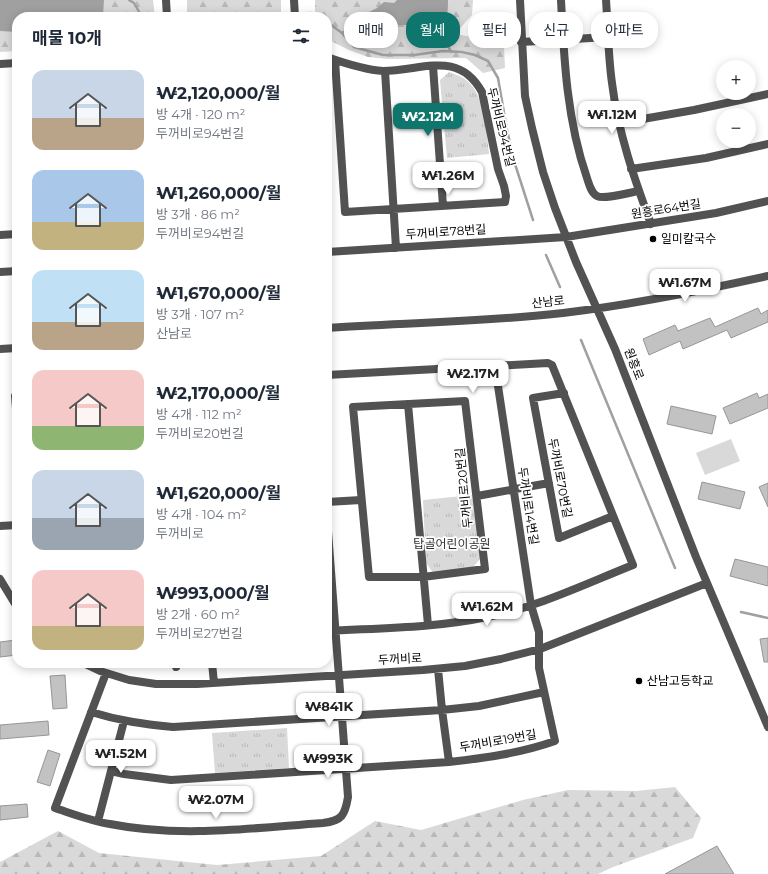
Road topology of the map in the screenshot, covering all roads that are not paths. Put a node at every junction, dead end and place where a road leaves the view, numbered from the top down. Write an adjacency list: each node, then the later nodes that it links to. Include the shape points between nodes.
1 (166, 0): 6 (street)
2 (294, 0): 7 (street)
3 (520, 0): 10 (street, 원흥로)
4 (561, 0): 8 (street)
5 (606, 0): 9 (street)
6 (167, 12)
7 (295, 12)
8 (562, 12)
9 (607, 12)
10 (522, 42): 11 (street); 31 (street, 원흥로, via 525,96 532,128 543,172)
11 (529, 42)
12 (564, 48): 24 (street, via 574,130 592,192 597,197 604,197)
13 (609, 48): 21 (street)
14 (332, 58): 19 (street, 두꺼비로94번길)
15 (12, 63): 16 (street)
16 (0, 64)
17 (433, 66): 19 (street, 두꺼비로94번길); 26 (street); 26 (street, 두꺼비로94번길, via 461,69 478,84 506,196 505,202)
18 (332, 69): 27 (street, 두꺼비로94번길, via 345,212)
19 (385, 71): 27 (street)
20 (768, 94): 21 (street)
21 (620, 123): 23 (street)
22 (768, 144): 23 (street, via 706,158)
23 (631, 169): 24 (street)
24 (639, 191): 28 (street)
25 (768, 201): 28 (street, 원흥로64번길)
26 (442, 206): 27 (street)
27 (394, 209): 32 (street)
28 (651, 224): 31 (street, 원흥로64번길)
29 (12, 234): 30 (street)
30 (0, 235)
31 (566, 236): 32 (street, 두꺼비로78번길); 37 (street, 원흥로)
32 (396, 248): 33 (street, 두꺼비로78번길)
33 (332, 252)
34 (12, 271): 35 (street)
35 (0, 272)
36 (768, 276): 37 (street, 산남로)
37 (597, 308): 38 (street, 산남로, via 517,317); 55 (street, 원흥로)
38 (332, 328)
39 (12, 348): 40 (street)
40 (0, 349)
41 (495, 366): 42 (street); 43 (street, via 548,363 552,365); 46 (street, 두꺼비로14번길)
42 (332, 375)
43 (564, 393): 45 (street, 두꺼비로70번길, via 533,398); 50 (street)
44 (408, 404): 47 (street, 두꺼비로20번길, via 466,400); 48 (street, 두꺼비로20번길, via 353,407); 53 (street)
45 (549, 483): 46 (street); 50 (street, 두꺼비로70번길, via 559,538)
46 (514, 489): 47 (street); 57 (street, 두꺼비로14번길)
47 (477, 496): 53 (street, 두꺼비로20번길, via 485,569)
48 (361, 500): 49 (street); 53 (street, 두꺼비로20번길, via 369,577)
49 (332, 502)
50 (613, 516): 57 (street, via 633,565)
51 (12, 525): 52 (street)
52 (0, 526)
53 (423, 577): 58 (street)
54 (0, 578): 56 (street)
55 (707, 583): 61 (street, 두꺼비로); 73 (street, 원흥로)
56 (12, 598)
57 (531, 605): 58 (street, via 488,617); 61 (street, 두꺼비로14번길, via 539,632)
58 (428, 625): 59 (street)
59 (332, 631)
60 (332, 636): 66 (street)
61 (540, 649): 64 (street, 두꺼비로, via 501,659); 68 (street, 두꺼비로14번길, via 539,668)
62 (94, 668): 65 (street, 두꺼비로)
63 (212, 668): 67 (street)
64 (438, 669): 66 (street, 두꺼비로); 69 (street, 두꺼비로19번길)
65 (106, 673): 67 (street, 두꺼비로, via 156,684); 70 (street)
66 (339, 675): 67 (street, 두꺼비로); 71 (street)
67 (214, 683)
68 (544, 692): 69 (street, via 479,706); 74 (street, 두꺼비로14번길)
69 (442, 710): 71 (street); 75 (street, 두꺼비로19번길)
70 (91, 712): 72 (street); 78 (street, via 55,808)
71 (342, 716): 72 (street, via 173,727); 76 (street)
72 (124, 721): 77 (street)
73 (768, 727)
74 (555, 742): 75 (street, 두꺼비로19번길, via 497,756)
75 (449, 762): 76 (street)
76 (346, 768): 77 (street, via 172,780); 78 (street, via 346,810 341,818 333,822 182,832 146,830)
77 (112, 771): 78 (street)
78 (98, 821)

